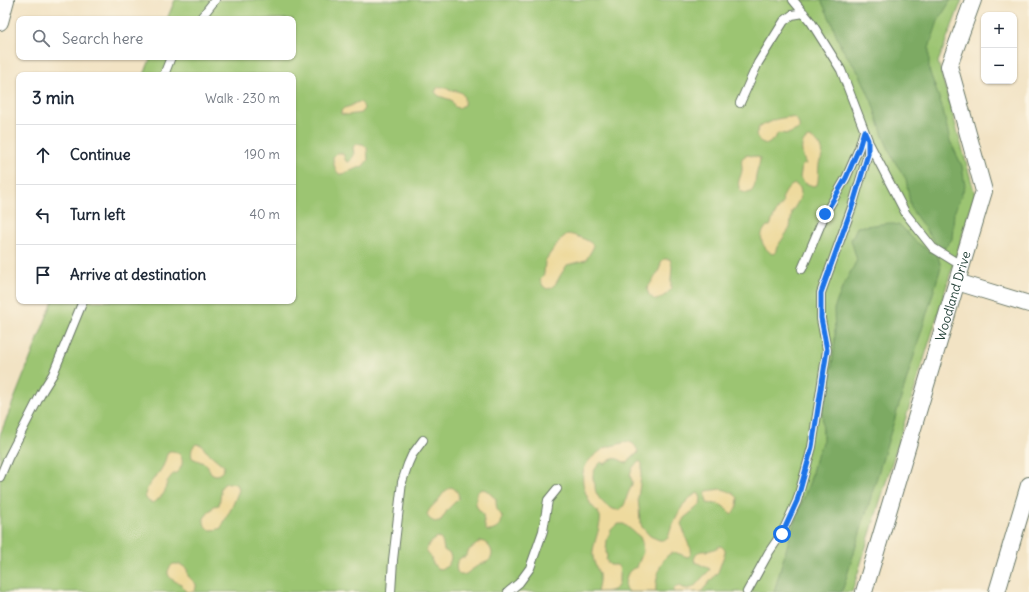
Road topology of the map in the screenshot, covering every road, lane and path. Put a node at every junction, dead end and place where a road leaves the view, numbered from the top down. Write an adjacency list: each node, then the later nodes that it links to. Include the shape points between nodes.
1 (215, 0): 6 (lane)
2 (792, 0): 5 (lane)
3 (973, 0): 15 (street, Woodland Drive, via 949,66 984,191)
4 (3, 3): 7 (street)
5 (804, 13): 10 (lane, via 792,15 784,21 758,63); 11 (lane, via 841,70)
6 (202, 16)
7 (0, 22)
8 (170, 60): 9 (lane)
9 (165, 72)
10 (740, 103)
11 (864, 131): 12 (lane); 14 (lane, via 846,178 825,214)
12 (868, 140): 13 (lane, via 906,214 934,248); 24 (lane, via 868,154 852,207 821,293 821,318 827,350 812,447 797,501 782,534)
13 (954, 261)
14 (802, 269)
15 (958, 282): 17 (street); 25 (street, Woodland Drive)
16 (82, 304): 19 (lane, via 53,374)
17 (1029, 304)
18 (423, 440): 22 (lane, via 412,456 402,482)
19 (0, 477)
20 (1029, 485): 26 (street)
21 (557, 489): 23 (lane, via 548,500 543,531 530,568 519,583)
22 (391, 592)
23 (508, 592)
24 (747, 592)
25 (864, 592)
26 (997, 592)

